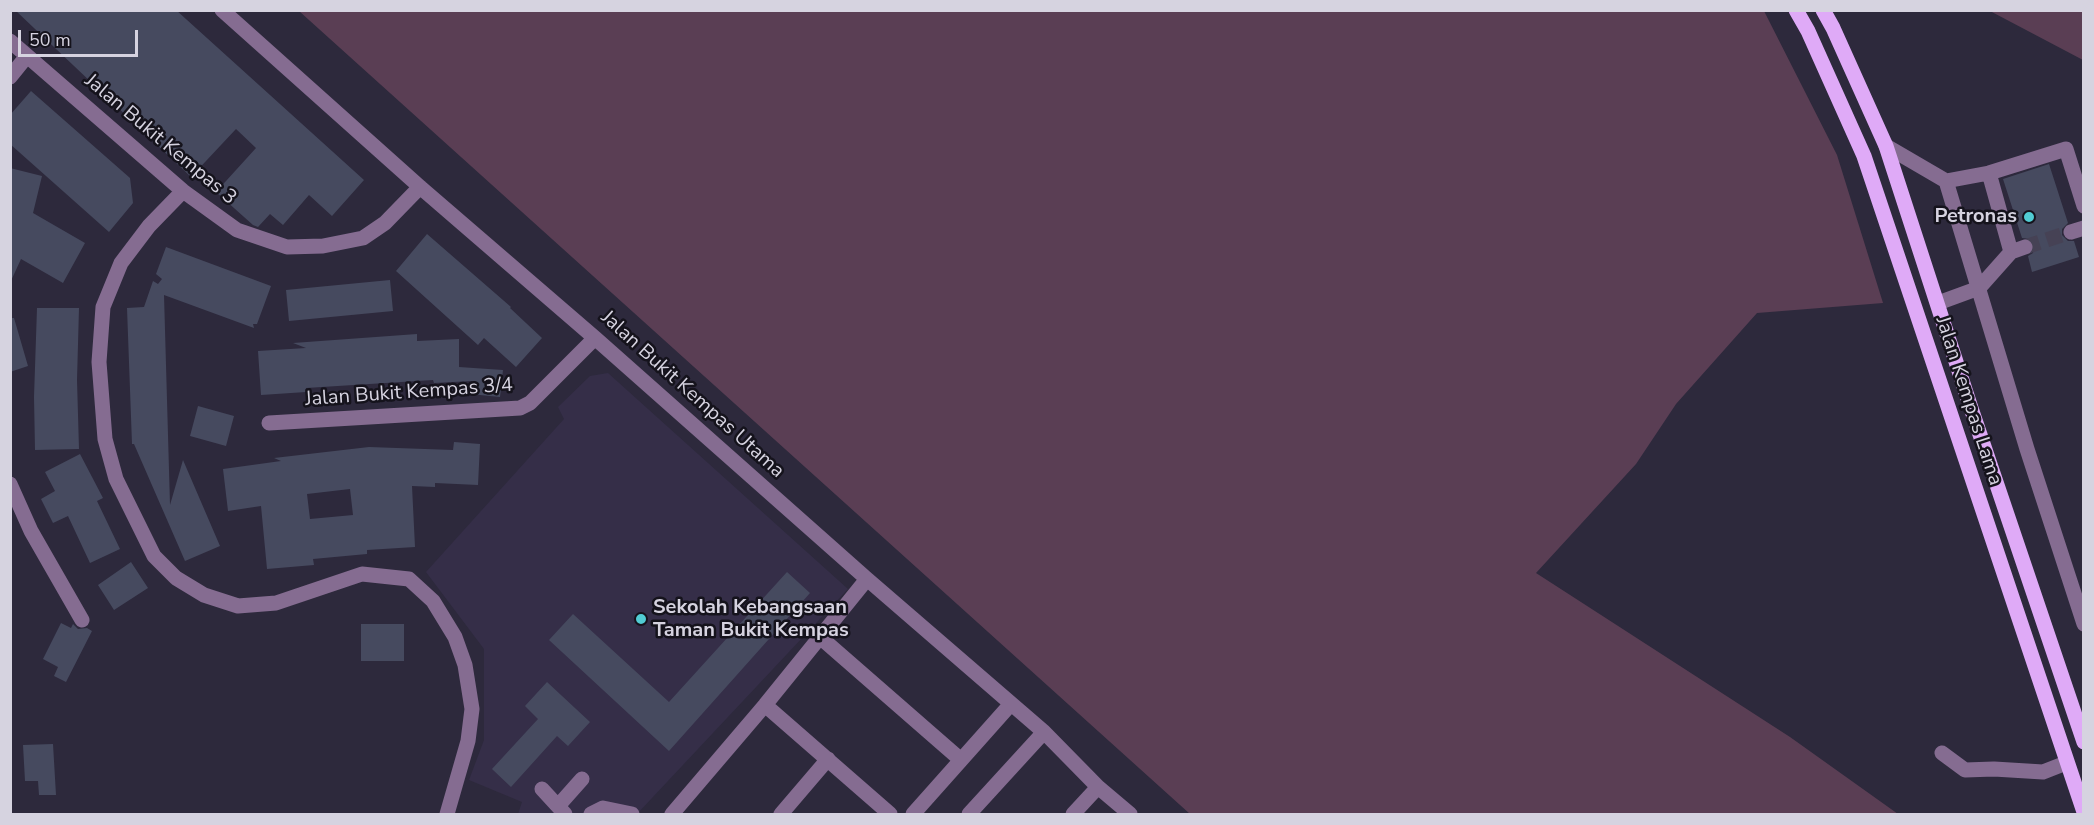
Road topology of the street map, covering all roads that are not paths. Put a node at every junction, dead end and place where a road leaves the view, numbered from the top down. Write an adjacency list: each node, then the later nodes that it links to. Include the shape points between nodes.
1 (222, 10): 10 (street, Jalan Bukit Kempas Utama)
2 (1796, 10): 29 (main road, Jalan Kempas Lama, via 1864,156)
3 (1823, 10): 7 (main road, Jalan Kempas Lama)
4 (10, 41): 5 (street, Jalan Bukit Kempas 3)
5 (27, 56): 6 (street); 11 (street, Jalan Bukit Kempas 3)
6 (10, 77)
7 (1886, 146): 9 (street); 14 (main road, Jalan Kempas Lama)
8 (1989, 173): 9 (street); 12 (street, via 2067,149); 13 (street, via 2018,249)
9 (1946, 181): 13 (street)
10 (420, 187): 11 (street, Jalan Bukit Kempas 3, via 363,238 323,246 287,247 237,230); 15 (street, Jalan Bukit Kempas Utama)
11 (183, 191): 35 (street, via 148,226 121,263 103,307 99,362 105,439 116,479 154,556 176,578 204,595 238,606 276,603 362,573 409,579 433,601 455,637 465,665 472,709 468,741)
12 (2084, 206)
13 (1979, 288): 14 (street); 20 (street)
14 (1938, 303): 25 (main road, Jalan Kempas Lama)
15 (596, 338): 16 (street, Jalan Bukit Kempas 3/4, via 530,403 520,408); 18 (street, Jalan Bukit Kempas Utama)
16 (270, 423)
17 (10, 484): 19 (street, via 31,531)
18 (867, 579): 21 (street); 23 (street, Jalan Bukit Kempas Utama)
19 (82, 620)
20 (2084, 624)
21 (820, 637): 22 (street); 28 (street)
22 (765, 705): 27 (street); 38 (street)
23 (1010, 705): 24 (street, Jalan Bukit Kempas Utama); 28 (street)
24 (1044, 732): 31 (street, Jalan Bukit Kempas Utama); 42 (street)
25 (2084, 742)
26 (1942, 753): 29 (street, via 1965,770 2043,771)
27 (828, 759): 39 (street); 40 (street)
28 (962, 760): 41 (street)
29 (2066, 762): 34 (main road, Jalan Kempas Lama)
30 (582, 779): 33 (street)
31 (1098, 788): 43 (street); 44 (street, Jalan Bukit Kempas Utama)
32 (542, 789): 33 (street)
33 (562, 810)
34 (2084, 812)
35 (447, 814)
36 (591, 814): 37 (street, via 603,808)
37 (632, 814)
38 (672, 814)
39 (781, 814)
40 (890, 814)
41 (913, 814)
42 (969, 814)
43 (1073, 814)
44 (1131, 814)

